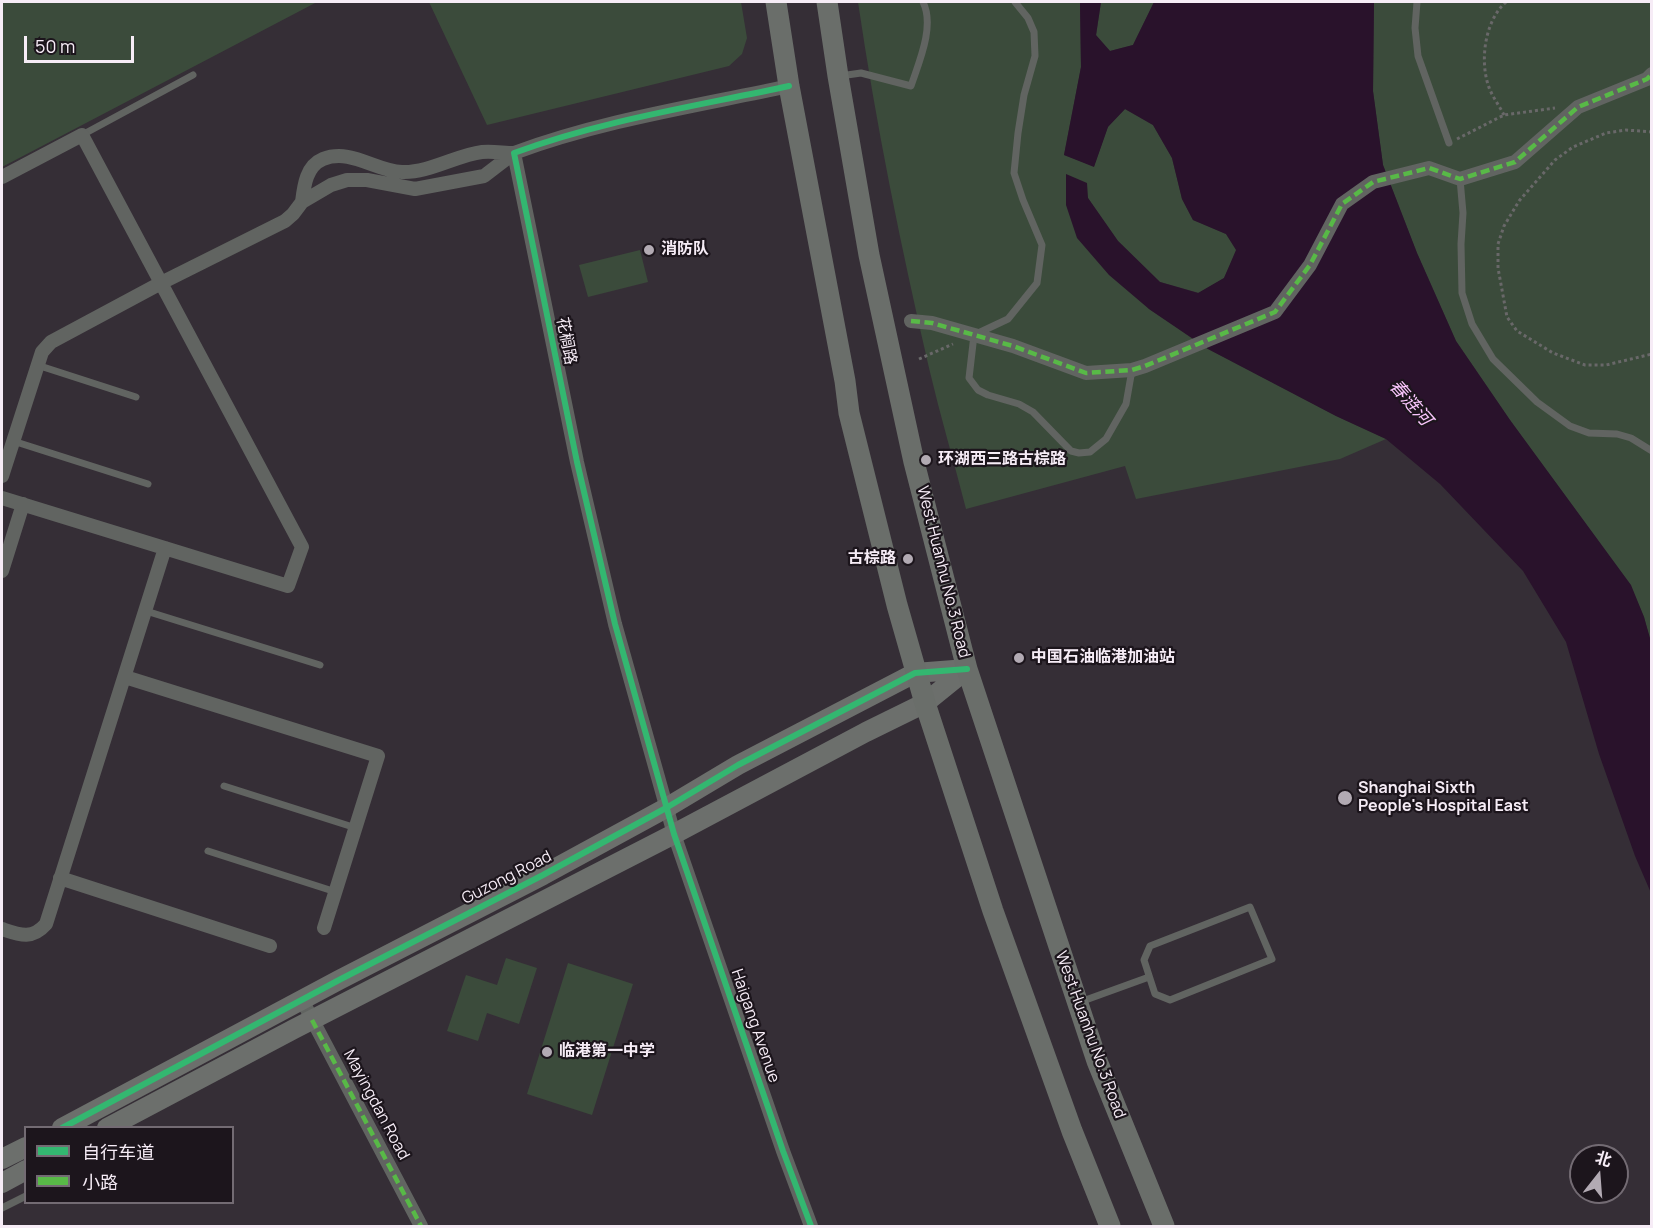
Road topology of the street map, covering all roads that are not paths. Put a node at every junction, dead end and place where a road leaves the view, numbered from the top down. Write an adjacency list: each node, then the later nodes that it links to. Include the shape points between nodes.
1 (776, 2): 9 (main road)
2 (827, 2): 8 (main road, West Huanhu No.3 Road)
3 (923, 2): 8 (lane, via 925,45 911,86 861,73)
4 (1015, 2): 18 (lane, via 1034,32 1035,56 1024,95 1014,173 1042,245 1037,283 1008,319)
5 (1417, 2): 11 (lane, via 1418,56)
6 (193, 75): 10 (lane)
7 (1652, 75): 14 (street, via 1578,107 1515,162)
8 (838, 76): 32 (main road, West Huanhu No.3 Road, via 869,255 912,450)
9 (789, 86): 12 (street, via 637,118); 33 (main road, via 849,413)
10 (82, 135): 13 (street); 16 (street)
11 (1449, 142)
12 (514, 153): 15 (street, via 484,176 415,189 347,180); 15 (street, via 482,152 407,172 337,155 321,160 310,170); 37 (street, 花榈路, via 577,462 615,624)
13 (2, 177)
14 (1460, 180): 20 (street, via 1429,168 1373,182 1342,204 1310,265 1275,312); 23 (lane, via 1462,293 1472,324 1492,359 1537,402 1570,426 1589,433 1631,438)
15 (302, 202): 16 (street, via 285,221)
16 (161, 283): 19 (street, via 51,342); 28 (street, via 302,547 288,586)
17 (911, 321): 18 (street)
18 (974, 335): 20 (street, via 1086,373); 20 (lane, via 969,378 978,390 1033,412 1071,450 1079,453 1090,452 1106,440 1126,404)
19 (37, 366): 21 (lane); 22 (street)
20 (1138, 368)
21 (136, 397)
22 (13, 441): 24 (street); 25 (lane)
23 (1652, 451)
24 (2, 476)
25 (148, 484)
26 (2, 498): 27 (street)
27 (23, 504): 28 (street); 29 (street)
28 (165, 548): 30 (street)
29 (2, 571)
30 (146, 611): 31 (lane); 34 (street)
31 (320, 665)
32 (967, 669): 33 (street, Guzong Road); 35 (street); 48 (main road, West Huanhu No.3 Road)
33 (915, 673): 35 (main road); 37 (street, Guzong Road, via 738,765)
34 (125, 677): 38 (street, via 378,756); 41 (street)
35 (925, 703): 39 (street); 60 (main road, via 996,922)
36 (225, 786): 38 (lane)
37 (666, 808): 39 (street, 花榈路); 47 (street, Guzong Road)
38 (356, 828): 42 (street)
39 (674, 834): 49 (street); 59 (street, Haigang Avenue)
40 (208, 851): 42 (lane)
41 (60, 878): 44 (street, via 46,924 39,932 19,935); 45 (street)
42 (336, 892): 43 (street)
43 (324, 928)
44 (2, 929)
45 (270, 946)
46 (1149, 977): 46 (lane, via 1155,994 1170,1000 1272,959 1250,907 1150,946 1144,960); 48 (lane)
47 (302, 1000): 49 (street, Mayingdan Road); 50 (street, Guzong Road)
48 (1077, 1003): 61 (main road, West Huanhu No.3 Road)
49 (312, 1020): 51 (street); 58 (street, Mayingdan Road)
50 (66, 1126)
51 (111, 1126)
52 (24, 1148): 53 (street)
53 (2, 1159)
54 (24, 1171): 55 (street)
55 (2, 1183)
56 (24, 1197): 57 (lane)
57 (2, 1208)
58 (421, 1227)
59 (812, 1227)
60 (1110, 1227)
61 (1164, 1227)

